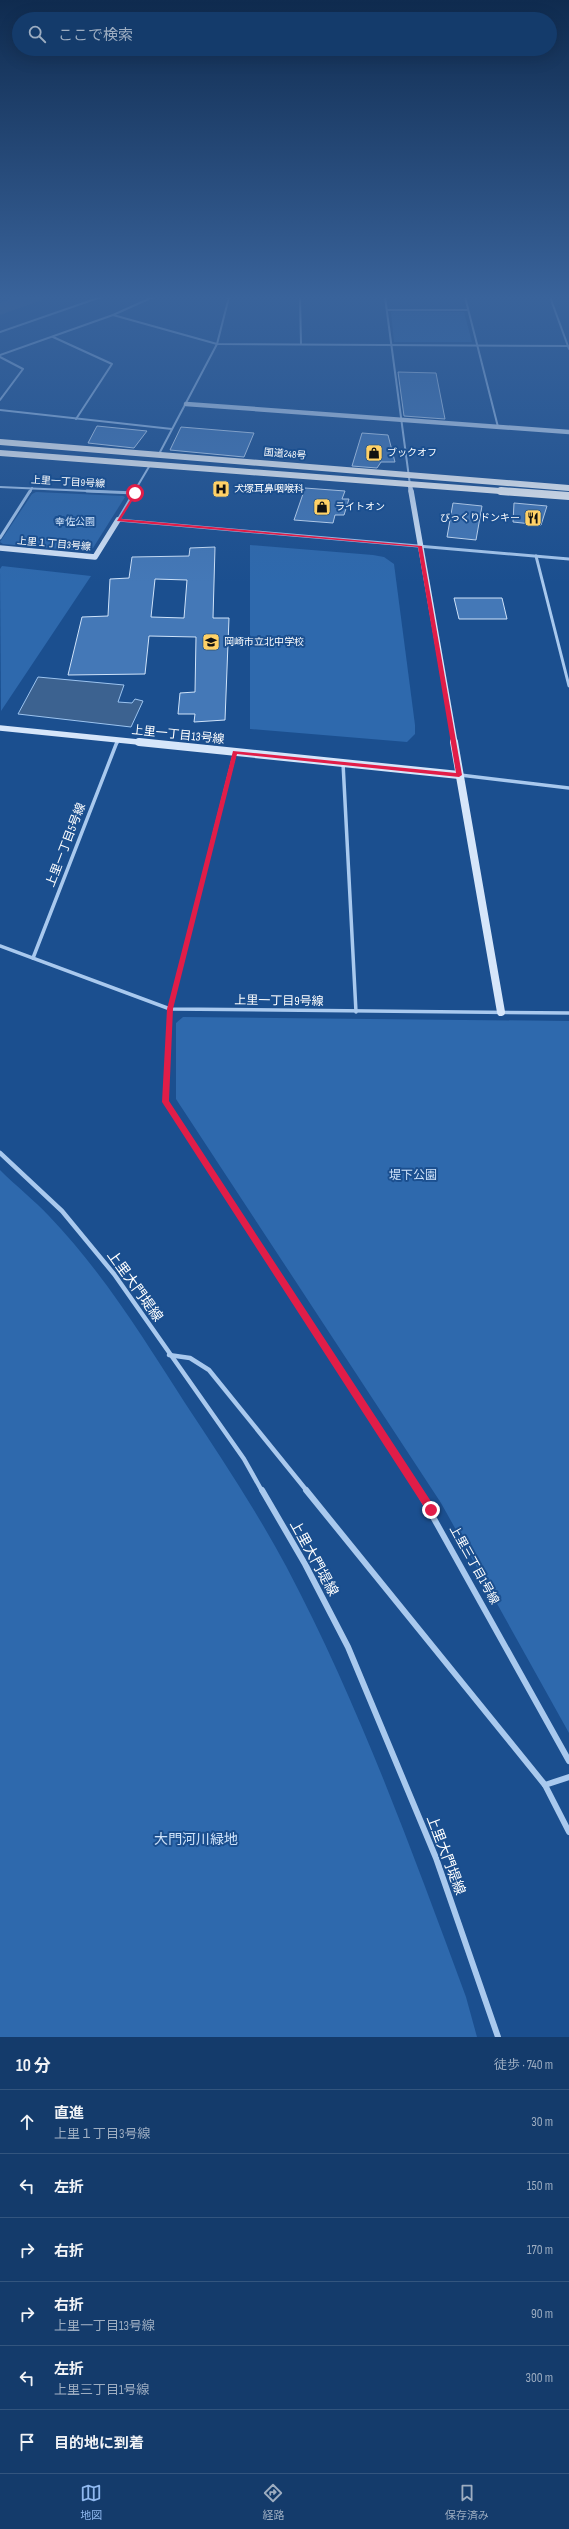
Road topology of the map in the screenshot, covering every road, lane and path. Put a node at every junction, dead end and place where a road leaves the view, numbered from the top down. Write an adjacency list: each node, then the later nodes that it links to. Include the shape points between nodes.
1 (93, 392): 7 (street)
2 (192, 392): 5 (street)
3 (397, 392): 8 (street)
4 (489, 392): 9 (street)
5 (186, 404): 8 (street); 10 (street)
6 (0, 410): 7 (street)
7 (76, 418): 10 (street)
8 (400, 420): 9 (street); 16 (street)
9 (498, 427): 11 (street)
10 (172, 429): 14 (street)
11 (569, 432)
12 (0, 442): 14 (highway, 国道248号)
13 (0, 453): 15 (highway, 国道248号)
14 (159, 454): 16 (highway, 国道248号)
15 (150, 465): 17 (highway, 国道248号); 21 (street, 上里１丁目3号線)
16 (408, 474): 17 (street); 20 (highway, 国道248号)
17 (410, 485): 22 (highway, 国道248号); 25 (street)
18 (0, 487): 19 (street, 上里一丁目9号線)
19 (32, 488): 21 (street, 上里一丁目9号線); 24 (street)
20 (569, 488)
21 (135, 493): 23 (street, 上里１丁目3号線)
22 (569, 496)
23 (118, 520): 25 (street); 26 (street, 上里１丁目3号線, via 95,556)
24 (0, 538)
25 (420, 546): 27 (street); 34 (street)
26 (0, 548)
27 (536, 556): 28 (street); 29 (street)
28 (569, 559)
29 (569, 686)
30 (0, 728): 31 (street, 上里一丁目13号線)
31 (118, 740): 32 (street, 上里一丁目13号線); 37 (street, 上里一丁目5号線)
32 (235, 752): 33 (street, 上里一丁目13号線); 38 (street, 上里三丁目1号線)
33 (343, 763): 34 (street, 上里一丁目13号線); 39 (street)
34 (459, 775): 35 (street, 上里一丁目13号線); 40 (street)
35 (569, 788)
36 (0, 946): 37 (street, 上里一丁目9号線)
37 (33, 958): 38 (street, 上里一丁目9号線)
38 (170, 1009): 39 (street, 上里一丁目9号線); 44 (street, 上里三丁目1号線, via 166,1102 431,1510)
39 (356, 1012): 40 (street, 上里一丁目9号線)
40 (501, 1012): 41 (street, 上里一丁目9号線)
41 (569, 1013)
42 (0, 1152): 43 (street, 上里大門堤線, via 62,1211 114,1274)
43 (169, 1355): 46 (street, via 190,1358 209,1370); 48 (street, 上里大門堤線, via 244,1459 305,1564 348,1647 436,1858)
44 (569, 1761)
45 (569, 1777): 46 (street)
46 (545, 1785): 47 (street)
47 (569, 1832)
48 (498, 2037)

